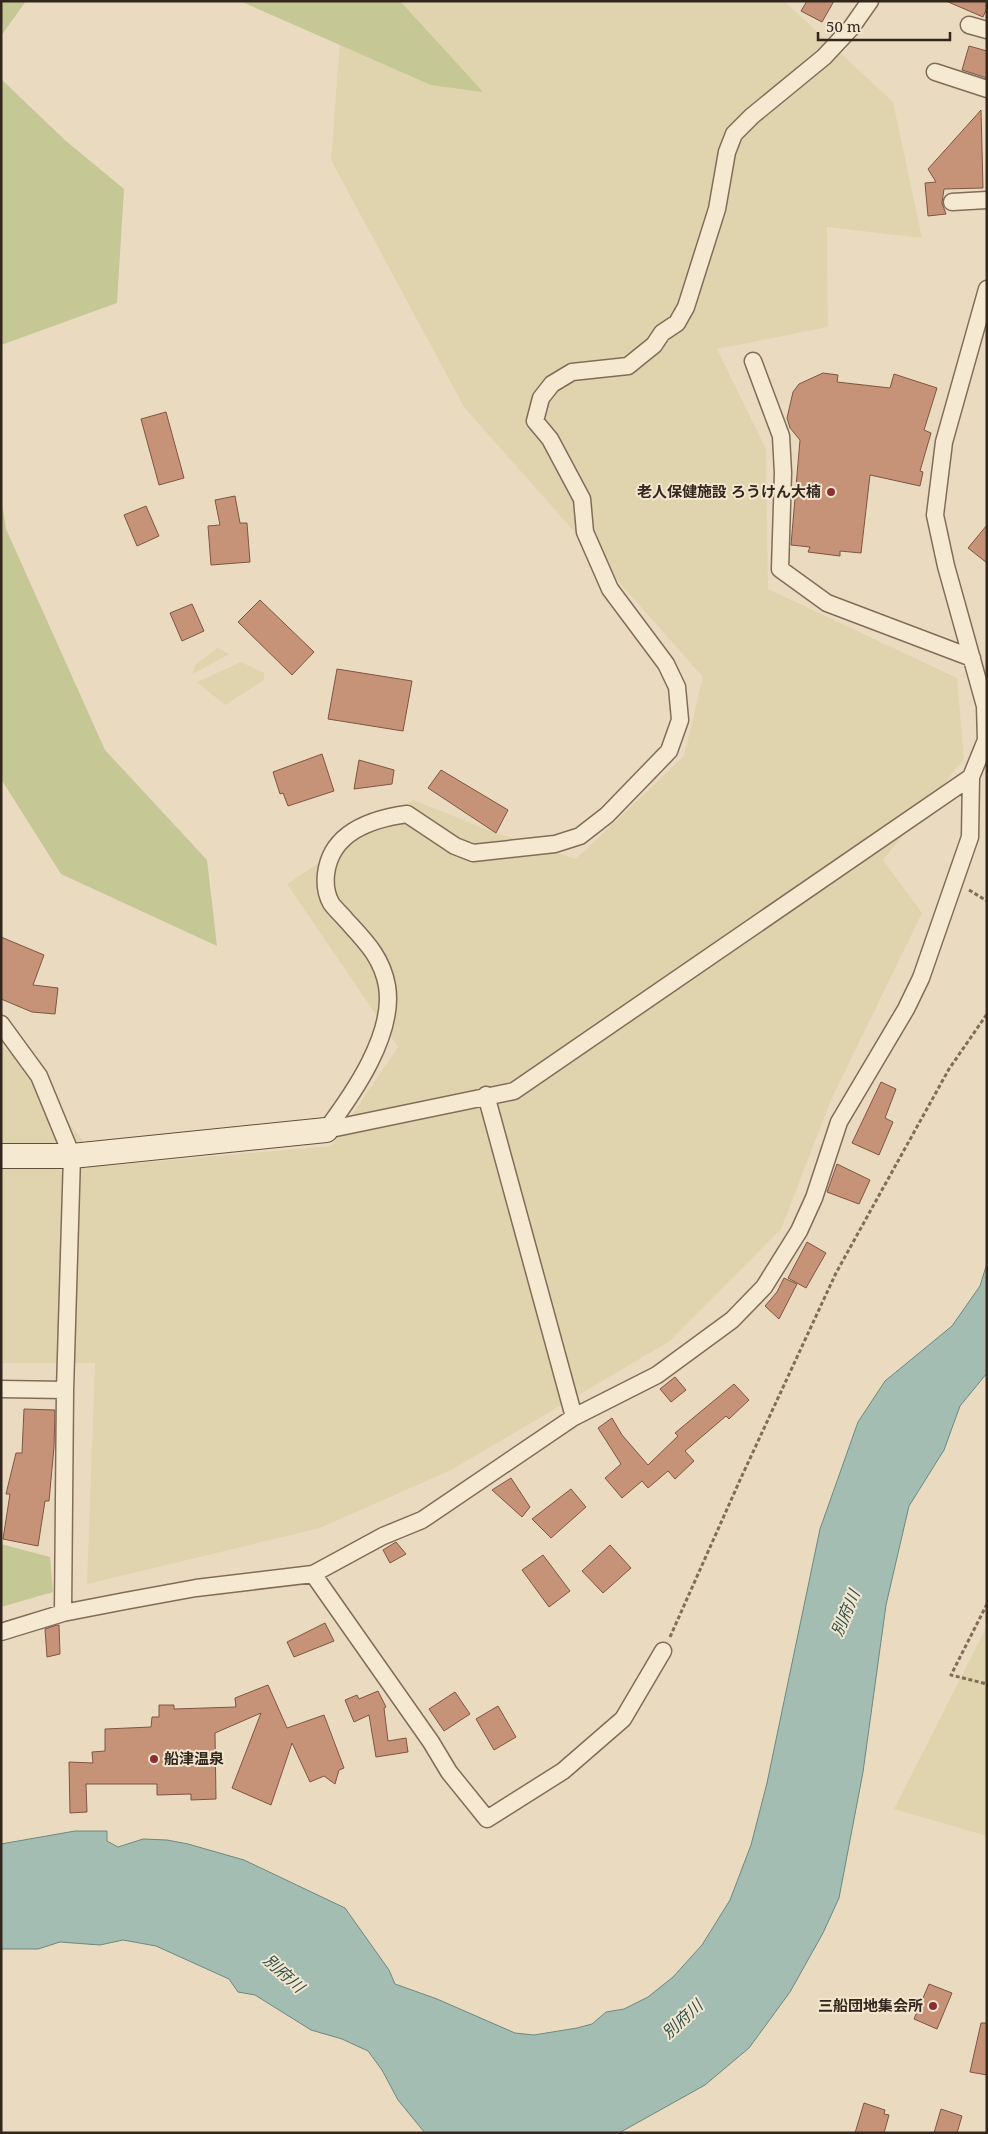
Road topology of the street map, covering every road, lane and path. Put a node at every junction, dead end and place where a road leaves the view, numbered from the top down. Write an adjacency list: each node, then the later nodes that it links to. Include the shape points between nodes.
1 (870, 1): 17 (street, via 824,57 734,134 727,152 714,218 686,307 677,323 628,366 572,372 552,384 541,398 535,422 550,439 582,499 586,532 610,589 666,664 677,687 680,720 669,751 607,815 580,836 555,844 473,853 455,846 407,814 357,827 338,843 328,862 324,884 331,903 379,958 387,987 388,1013 362,1075)
2 (969, 24): 3 (street)
3 (987, 30)
4 (935, 72): 5 (street)
5 (987, 89)
6 (987, 200): 7 (street)
7 (952, 202)
8 (987, 289): 10 (street, via 944,442 935,515)
9 (753, 361): 10 (street, via 782,436 780,569 828,603)
10 (972, 658): 11 (street, via 985,706 986,740)
11 (971, 777): 12 (street, via 970,837); 16 (street, via 514,1091)
12 (955, 882): 13 (path); 22 (street, via 921,978 840,1122 803,1222 764,1287 732,1320 686,1356 657,1375)
13 (987, 901)
14 (987, 1014): 27 (path, via 949,1070 836,1273)
15 (1, 1024): 19 (street, via 39,1076)
16 (486, 1095): 17 (street); 22 (street)
17 (326, 1130): 19 (street)
18 (1, 1156): 19 (street)
19 (72, 1156): 21 (street)
20 (1, 1389): 21 (street)
21 (66, 1390): 25 (street)
22 (574, 1417): 23 (street, via 422,1520 383,1536)
23 (313, 1574): 25 (street, via 196,1588); 27 (street, via 449,1772 487,1819 563,1771 623,1719)
24 (987, 1604): 28 (path, via 951,1675)
25 (63, 1613): 26 (street)
26 (1, 1632)
27 (663, 1651)
28 (987, 1684)

